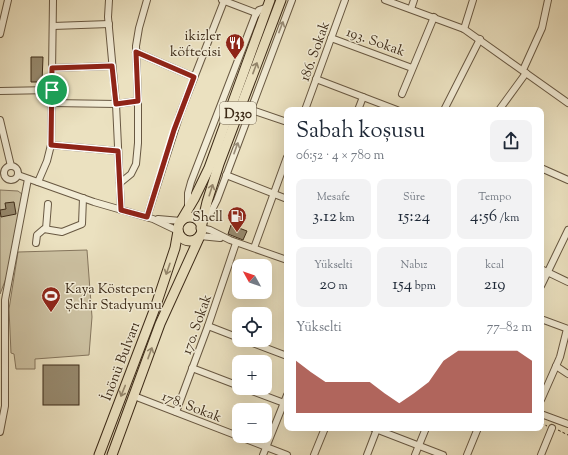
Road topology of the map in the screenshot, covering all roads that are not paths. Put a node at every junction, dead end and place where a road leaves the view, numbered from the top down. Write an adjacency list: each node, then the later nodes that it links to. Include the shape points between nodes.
1 (8, 0): 20 (street)
2 (53, 0): 18 (street)
3 (109, 0): 17 (street)
4 (147, 0): 23 (street, via 139,28)
5 (281, 0): 38 (highway, İnönü Bulvarı / D330, one-way to 5)
6 (292, 0): 44 (street, İnönü Bulvarı, one-way to 6)
7 (345, 0): 21 (street, 186. Sokak)
8 (385, 0): 14 (street)
9 (414, 0): 14 (street)
10 (473, 0): 19 (street)
11 (548, 0): 27 (street, via 542,28)
12 (223, 1): 15 (street); 28 (street)
13 (269, 4): 15 (street); 64 (highway, D330, via 208,168)
14 (411, 9): 16 (street)
15 (256, 13): 64 (street, via 191,182)
16 (434, 17): 19 (street); 26 (street)
17 (109, 24): 18 (street); 24 (street)
18 (53, 26): 25 (street)
19 (464, 29): 22 (street)
20 (0, 34)
21 (331, 38): 26 (street, 193. Sokak); 29 (street, 186. Sokak)
22 (480, 39): 27 (street); 42 (street)
23 (136, 52): 28 (street); 34 (street)
24 (112, 66): 25 (street); 37 (street)
25 (52, 68): 30 (street)
26 (412, 68): 32 (street)
27 (525, 72): 36 (street); 43 (street)
28 (194, 77): 65 (street)
29 (316, 79): 33 (street); 39 (street, 186. Sokak)
30 (52, 90): 31 (street); 35 (street)
31 (0, 91)
32 (402, 94)
33 (363, 97): 40 (street); 41 (street)
34 (138, 101): 37 (street); 58 (street, via 136,164 131,174)
35 (52, 103): 37 (street); 47 (street)
36 (568, 103)
37 (116, 104): 48 (street)
38 (241, 106): 44 (street); 67 (highway, İnönü Bulvarı / D330, one-way to 38, via 215,177)
39 (305, 107)
40 (359, 107)
41 (389, 107)
42 (446, 107)
43 (501, 107)
44 (250, 109): 46 (street); 53 (street, İnönü Bulvarı, one-way to 44)
45 (0, 120): 50 (street)
46 (284, 121)
47 (51, 145): 48 (street); 57 (street)
48 (118, 151): 58 (street)
49 (284, 165): 59 (street)
50 (11, 166): 52 (street, via 17,170); 54 (street, via 4,169)
51 (544, 169): 56 (street)
52 (18, 175): 54 (street, via 11,181); 55 (street)
53 (226, 175): 59 (street); 67 (street, İnönü Bulvarı, via 212,210)
54 (2, 178)
55 (28, 179): 57 (street); 79 (street)
56 (568, 180)
57 (38, 182): 60 (street)
58 (120, 183): 63 (street)
59 (273, 195): 61 (street); 73 (street)
60 (83, 198): 63 (street); 68 (street, via 82,224 62,232)
61 (284, 198)
62 (48, 204): 68 (street)
63 (121, 210): 65 (street)
64 (188, 211): 66 (highway, D330)
65 (147, 217): 66 (street); 70 (street)
66 (181, 221): 67 (highway, via 195,219); 70 (highway)
67 (201, 228): 70 (highway, via 194,240 187,241 181,238); 71 (street); 96 (highway, İnönü Bulvarı / D330, one-way to 67, via 160,324)
68 (46, 229): 72 (street, via 37,234)
69 (568, 230): 76 (street)
70 (178, 231): 110 (highway, İnönü Bulvarı, one-way to 110, via 155,308)
71 (233, 242): 73 (street); 82 (street, 170. Sokak)
72 (36, 243)
73 (254, 248): 74 (street)
74 (284, 259)
75 (544, 270): 76 (street)
76 (548, 272): 77 (street); 78 (street)
77 (544, 280)
78 (568, 282)
79 (6, 298): 80 (street); 87 (street)
80 (0, 303)
81 (544, 319): 83 (street)
82 (208, 326): 84 (street); 91 (street, 170. Sokak)
83 (568, 329): 90 (street)
84 (232, 335)
85 (0, 340): 87 (street)
86 (263, 347): 88 (street)
87 (5, 349): 89 (street); 107 (street, via 5,406)
88 (284, 355)
89 (0, 358)
90 (556, 366): 92 (street); 94 (street)
91 (192, 368): 93 (street); 98 (street, 170. Sokak)
92 (568, 374)
93 (232, 383)
94 (544, 393)
95 (262, 395): 97 (street)
96 (134, 396): 98 (street, 178. Sokak); 111 (highway, İnönü Bulvarı / D330)
97 (284, 404): 109 (street)
98 (176, 412): 109 (street, 178. Sokak)
99 (544, 415): 100 (street)
100 (568, 424)
101 (552, 428): 119 (street)
102 (324, 431): 114 (street)
103 (374, 431): 115 (street)
104 (380, 431): 108 (street)
105 (425, 431): 108 (street)
106 (477, 431): 118 (street)
107 (0, 432)
108 (419, 446): 116 (street); 117 (street)
109 (266, 448): 112 (street); 113 (street, 178. Sokak)
110 (99, 455)
111 (112, 455)
112 (263, 455)
113 (287, 455)
114 (314, 455)
115 (367, 455)
116 (415, 455)
117 (443, 455)
118 (467, 455)
119 (541, 455)

